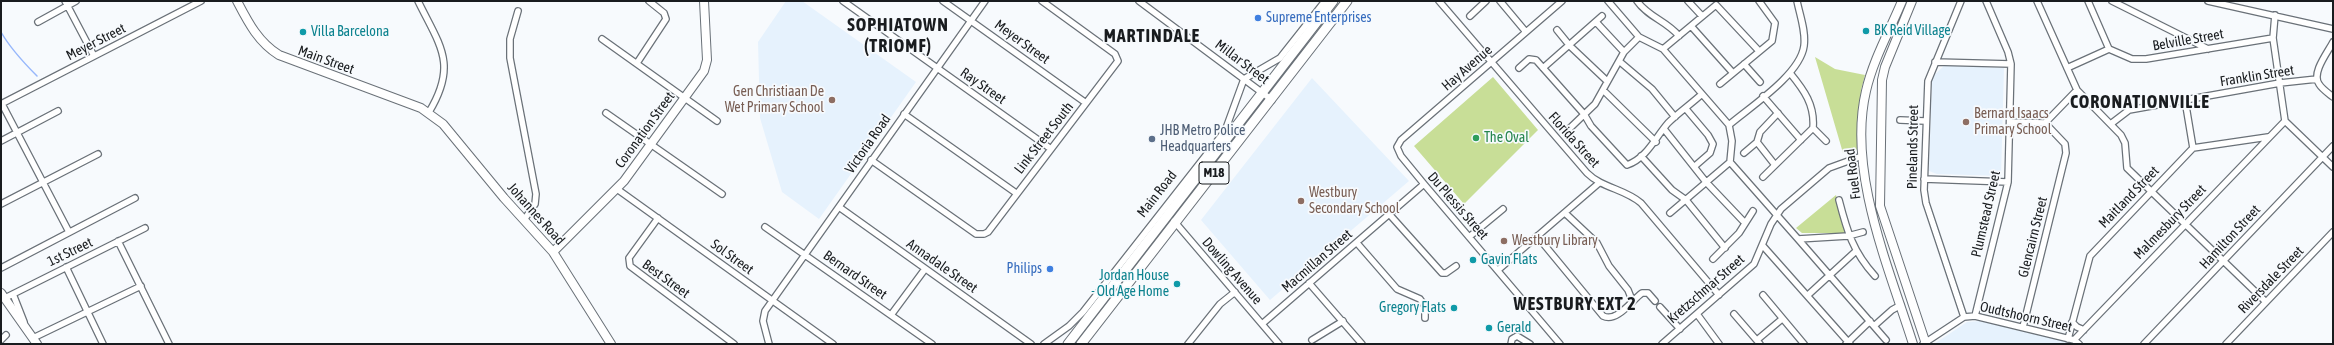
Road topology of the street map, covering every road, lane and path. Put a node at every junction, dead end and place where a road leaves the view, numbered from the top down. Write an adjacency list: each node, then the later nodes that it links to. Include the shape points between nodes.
1 (76, 1): 33 (street)
2 (201, 1): 58 (street, Meyer Street)
3 (237, 1): 90 (street, Main Street, via 255,33 279,55)
4 (418, 1): 90 (street, via 441,50 445,70 441,89)
5 (649, 1): 61 (street, via 664,13 666,19)
6 (704, 1): 83 (street, Coronation Street, via 707,64)
7 (843, 1): 65 (street, Ray Street)
8 (943, 1): 40 (street, Meyer Street)
9 (985, 1): 40 (street, Victoria Road)
10 (1042, 1): 86 (street, Link Street South, via 1118,58 1116,65)
11 (1139, 1): 34 (street, Millar Street)
12 (1151, 1): 34 (street)
13 (1325, 1): 71 (street, via 1280,58)
14 (1333, 1): 79 (main road, Main Road / M18)
15 (1347, 1): 84 (main road, M18)
16 (1439, 1): 62 (street, Florida Street)
17 (1486, 1): 37 (street)
18 (1500, 1): 46 (street)
19 (1562, 1): 46 (street, Hay Avenue)
20 (1608, 1): 48 (street)
21 (1637, 1): 47 (street, via 1651,14 1670,25)
22 (1688, 1): 39 (street)
23 (1759, 1): 56 (street, via 1775,23 1774,36 1769,44)
24 (1797, 1): 70 (street, via 1804,46)
25 (1902, 1): 122 (street, Fuel Road, via 1866,92)
26 (1912, 1): 220 (street, Fuel Road, via 1884,68 1879,195 1888,232)
27 (1961, 1): 60 (street, Pinelands Street)
28 (1986, 1): 64 (street, Plumstead Street)
29 (2037, 1): 68 (street)
30 (2088, 1): 54 (street)
31 (2112, 1): 55 (street)
32 (2208, 1): 36 (street)
33 (66, 3): 41 (street); 58 (street)
34 (1147, 6): 71 (street, Millar Street)
35 (518, 11): 153 (street, via 510,39 510,58 536,194 535,204)
36 (2275, 15): 44 (street); 49 (street)
37 (1470, 16)
38 (1602, 16): 42 (street)
39 (1702, 16): 43 (street); 56 (street, via 1716,5 1721,8)
40 (971, 21): 65 (street, Victoria Road); 86 (street, Meyer Street)
41 (38, 22)
42 (1596, 22): 52 (street); 57 (street)
43 (1691, 26): 47 (street); 69 (street)
44 (2333, 29)
45 (1558, 30): 52 (street)
46 (1526, 32): 62 (street, Hay Avenue)
47 (1679, 36): 53 (street)
48 (1639, 37): 53 (street); 57 (street)
49 (2273, 38): 55 (street, Belville Street); 75 (street)
50 (602, 39): 61 (street)
51 (2333, 42): 72 (street, via 2319,69)
52 (1570, 46): 67 (street); 73 (street)
53 (1664, 49): 80 (street)
54 (2109, 49): 55 (street, Belville Street, via 2138,60); 68 (street)
55 (2208, 49)
56 (1759, 51): 63 (street)
57 (1624, 52): 59 (street)
58 (94, 56): 87 (street, Meyer Street)
59 (1619, 61): 73 (street); 95 (street, via 1652,89)
60 (1935, 62): 64 (street); 98 (street, Pinelands Street, via 1927,86)
61 (637, 63): 83 (street)
62 (1491, 63): 120 (street, Hay Avenue, via 1398,142 1397,150); 134 (street, Florida Street, via 1575,160)
63 (1744, 64): 69 (street); 74 (street)
64 (2011, 64): 100 (street, Plumstead Street)
65 (937, 68): 93 (street, Victoria Road); 117 (street, Ray Street)
66 (1519, 68): 67 (street, via 1534,58)
67 (1543, 68): 94 (street)
68 (2067, 68): 78 (street)
69 (1733, 73): 76 (street)
70 (1790, 73): 81 (street); 105 (street, via 1808,97 1813,112)
71 (1244, 79): 79 (street, Millar Street); 229 (street, Main Road, via 1225,131 1083,312)
72 (2317, 79): 75 (street, Franklin Street); 82 (street)
73 (1608, 81): 77 (street)
74 (1760, 82)
75 (2280, 83): 85 (street, Franklin Street); 99 (street)
76 (1720, 84)
77 (1603, 90): 94 (street, via 1595,104); 112 (street)
78 (2076, 90): 101 (street); 102 (street)
79 (1263, 93): 84 (street, Millar Street); 149 (main road, Main Road / M18)
80 (1702, 94): 88 (street); 103 (street)
81 (1763, 96): 92 (street); 103 (street)
82 (2333, 97)
83 (684, 98): 97 (street); 114 (street, Coronation Street)
84 (1272, 100): 154 (main road, M18)
85 (2185, 100): 102 (street, Franklin Street, via 2129,110); 116 (street)
86 (1086, 103): 117 (street, Link Street South)
87 (1, 104): 107 (street)
88 (1686, 109): 95 (street); 128 (street, via 1713,144 1710,153)
89 (58, 111): 107 (street)
90 (429, 112): 153 (street, Johannes Road, via 443,124)
91 (606, 113): 114 (street)
92 (1778, 113): 109 (street); 113 (street, via 1760,132)
93 (904, 114): 124 (street, Victoria Road); 138 (street)
94 (1584, 114): 104 (street); 121 (street, via 1588,123 1624,164 1629,165)
95 (1675, 117): 106 (street)
96 (1900, 120): 98 (street)
97 (717, 121)
98 (1925, 121): 130 (street, Pinelands Street)
99 (2285, 121): 108 (street, Malmesbury Street); 123 (street)
100 (2010, 122): 101 (street); 132 (street, Plumstead Street)
101 (2045, 123): 209 (street, Glencairn Street, via 2065,144 2066,153)
102 (2112, 124): 137 (street, via 2125,143 2127,168)
103 (1728, 125): 125 (street, via 1732,142)
104 (1570, 128)
105 (1813, 128): 109 (street); 111 (street)
106 (1664, 129): 112 (street); 128 (street)
107 (17, 132): 110 (street); 133 (street)
108 (2268, 137): 116 (street); 156 (street, Malmesbury Street)
109 (1801, 140): 126 (street)
110 (1, 141)
111 (1826, 141)
112 (1656, 142): 121 (street)
113 (1757, 142): 118 (street); 126 (street)
114 (651, 144): 136 (street, Coronation Street); 139 (street)
115 (2333, 146): 123 (street, Hamilton Street)
116 (2193, 148): 137 (street, Maitland Street)
117 (1051, 149): 138 (street, Link Street South)
118 (1744, 153)
119 (98, 154): 133 (street)
120 (1401, 156): 135 (street, Du Plessis Street)
121 (1641, 156): 141 (street, via 1672,190)
122 (1862, 156): 151 (street, Kretzschmar Street, via 1829,168); 194 (street, Fuel Road, via 1869,201)
123 (2322, 157): 127 (street); 174 (street, Hamilton Street)
124 (871, 160): 138 (street, Link Street South, via 980,235 988,232); 144 (street, Victoria Road)
125 (1730, 162): 131 (street); 151 (street)
126 (1775, 164): 129 (street)
127 (2332, 165)
128 (1695, 166): 131 (street)
129 (1763, 177)
130 (1924, 179): 132 (street); 201 (street, Pinelands Street, via 1926,203)
131 (1706, 182): 141 (street); 155 (street)
132 (2008, 182): 200 (street, Plumstead Street)
133 (42, 183): 143 (street); 159 (street)
134 (1600, 183): 147 (street); 187 (street, Florida Street, via 1626,192 1641,203)
135 (1424, 184): 150 (street, Macmillan Street); 164 (street, Du Plessis Street)
136 (617, 189): 152 (street, Sol Street); 171 (street, Coronation Street)
137 (2150, 192): 156 (street); 205 (street, Maitland Street, via 2090,256)
138 (1016, 193)
139 (722, 194)
140 (135, 198): 159 (street)
141 (1686, 200): 148 (street); 169 (street)
142 (1839, 200): 163 (street)
143 (1, 204)
144 (839, 207): 172 (street, Victoria Road); 178 (street, Annadale Street)
145 (1503, 209): 164 (street)
146 (1753, 211): 155 (street)
147 (1565, 213): 162 (street); 190 (street, via 1597,243)
148 (1670, 213)
149 (1168, 215): 154 (street, Dowling Avenue); 230 (main road, Main Road / M18)
150 (1390, 215): 167 (street, Macmillan Street); 175 (street, via 1442,273)
151 (1775, 215): 165 (street); 168 (street, Kretzschmar Street)
152 (658, 218): 191 (street, Sol Street); 224 (street, Best Street, via 629,258 630,266)
153 (524, 220): 171 (street, Johannes Road)
154 (1175, 223): 184 (street, Dowling Avenue); 231 (main road, M18)
155 (1745, 224): 169 (street)
156 (2185, 225): 174 (street); 211 (street, Malmesbury Street)
157 (765, 227): 172 (street, Bernard Street)
158 (145, 228): 166 (street, 1st Street)
159 (69, 232): 177 (street)
160 (1863, 232): 163 (street)
161 (2333, 232): 193 (street, Riversdale Street)
162 (1537, 236): 179 (street); 190 (street, via 1603,316 1610,318 1616,315)
163 (1848, 236): 165 (street); 170 (street)
164 (1469, 237): 179 (street, Du Plessis Street)
165 (1798, 239): 180 (street)
166 (118, 242): 176 (street, 1st Street); 183 (street)
167 (1357, 243): 182 (street, Macmillan Street); 202 (street, via 1397,289 1420,298)
168 (1763, 246): 187 (street, Kretzschmar Street, via 1754,264); 188 (street)
169 (1725, 248): 173 (street)
170 (1856, 251): 180 (street); 181 (street)
171 (554, 252): 223 (street, Johannes Road)
172 (805, 254): 191 (street, Victoria Road); 197 (street, Bernard Street)
173 (1713, 259)
174 (2223, 262): 193 (street); 242 (street, Hamilton Street)
175 (1456, 266)
176 (66, 267): 185 (street, 1st Street); 196 (street)
177 (1, 268)
178 (925, 269): 197 (street); 228 (street, Annadale Street)
179 (1498, 270): 237 (street, Du Plessis Street)
180 (1830, 274): 188 (street); 207 (street)
181 (1876, 276)
182 (1309, 283): 204 (street); 206 (street, Macmillan Street)
183 (141, 286): 196 (street); 222 (street)
184 (1235, 292): 206 (street, Dowling Avenue); 232 (street, via 1220,304)
185 (13, 294): 189 (street, 1st Street); 208 (street)
186 (1763, 294): 203 (street)
187 (1719, 295): 198 (street, Kretzschmar Street)
188 (1808, 295): 219 (street)
189 (3, 296): 208 (street)
190 (1632, 300): 192 (street, via 1645,292)
191 (772, 301): 225 (street, via 762,318); 226 (street, Sol Street)
192 (1655, 301)
193 (2266, 302): 243 (street, Riversdale Street)
194 (1901, 305): 207 (street); 241 (street, Fuel Road)
195 (1660, 307): 210 (street)
196 (87, 312): 217 (street); 221 (street)
197 (891, 314): 227 (street, Bernard Street)
198 (1697, 314): 210 (street, Kretzschmar Street); 239 (street)
199 (1734, 314): 218 (street)
200 (1974, 316): 201 (street, Oudtshoorn Street); 209 (street, Oudtshoorn Street)
201 (1964, 317): 220 (street, Oudtshoorn Street)
202 (1425, 318)
203 (1782, 319): 218 (street); 240 (street)
204 (1343, 321): 214 (street); 234 (street)
205 (2072, 322): 211 (street); 216 (street, Maitland Street)
206 (1262, 324): 233 (street, Dowling Avenue)
207 (1872, 324): 215 (street); 219 (street)
208 (26, 326): 217 (street)
209 (2023, 327): 216 (street, Oudtshoorn Street)
210 (1680, 329): 238 (street, Kretzschmar Street)
211 (2084, 330): 216 (street, Malmesbury Street)
212 (6, 335): 213 (street)
213 (1, 340)
214 (1312, 340)
215 (1886, 340)
216 (2074, 341)
217 (36, 342)
218 (1758, 342)
219 (1848, 343)
220 (1925, 343)
221 (103, 344)
222 (169, 344)
223 (611, 344)
224 (734, 344)
225 (769, 344)
226 (833, 344)
227 (932, 344)
228 (1031, 344)
229 (1044, 344)
230 (1068, 344)
231 (1081, 344)
232 (1188, 344)
233 (1279, 344)
234 (1362, 344)
235 (1511, 344): 236 (street, via 1512,339 1517,336)
236 (1530, 344)
237 (1559, 344)
238 (1662, 344)
239 (1719, 344)
240 (1804, 344)
241 (1913, 344)
242 (2144, 344)
243 (2226, 344)

